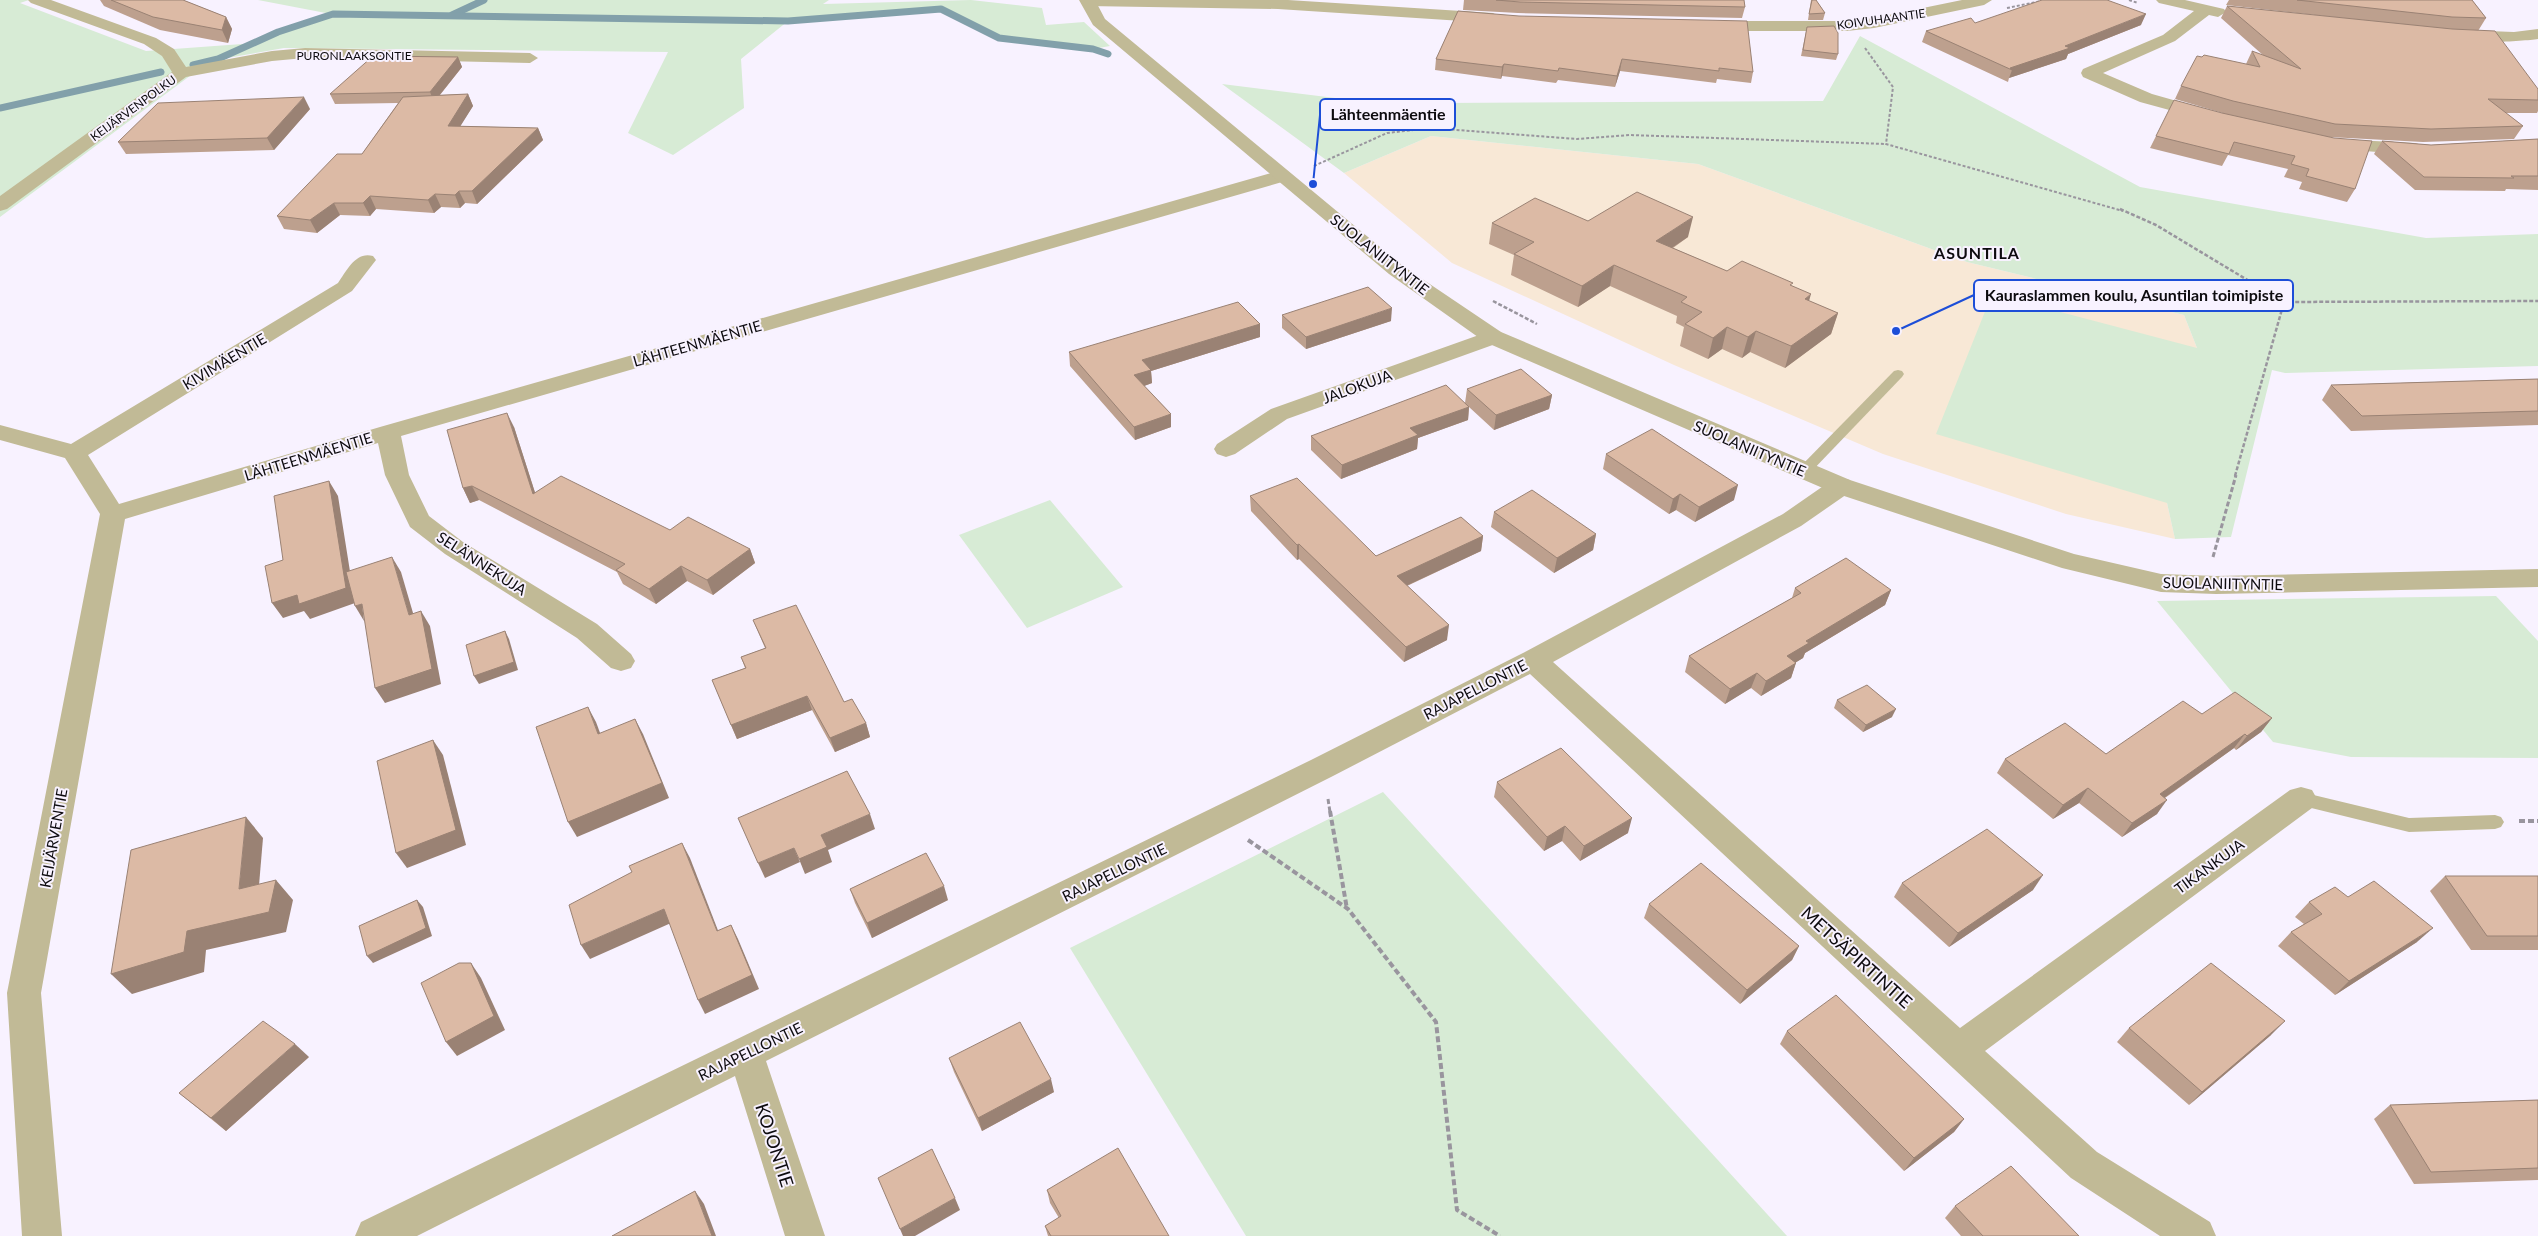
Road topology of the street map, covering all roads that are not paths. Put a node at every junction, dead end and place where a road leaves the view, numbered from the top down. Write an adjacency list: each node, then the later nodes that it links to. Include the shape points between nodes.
1 (36, 0): 14 (street, KEIJÄRVENPOLKU, via 150,41 168,53)
2 (1085, 0): 7 (street, via 1278,4); 18 (street, SUOLANIITYNTIE, via 1099,22)
3 (1984, 0): 8 (street, KOIVUHAANTIE, via 1847,26)
4 (2164, 0): 5 (street)
5 (2204, 11): 6 (street); 15 (street, via 2169,38 2089,73 2146,98)
6 (2232, 14)
7 (1508, 19)
8 (1699, 26)
9 (2445, 34): 11 (street)
10 (2538, 34): 11 (street)
11 (2514, 37): 12 (street)
12 (2530, 49)
13 (530, 58): 14 (street, PURONLAAKSONTIE, via 305,53)
14 (181, 73): 19 (street, KEIJÄRVENPOLKU)
15 (2222, 120)
16 (2318, 142): 17 (street)
17 (2433, 149)
18 (1282, 176): 21 (street, SUOLANIITYNTIE, via 1396,270); 24 (street, LÄHTEENMÄENTIE)
19 (0, 205)
20 (366, 260): 26 (street, KIVIMÄENTIE, via 345,287)
21 (1493, 337): 25 (street, JALOKUJA, via 1279,414); 27 (street, SUOLANIITYNTIE)
22 (1898, 374): 27 (lane)
23 (0, 432): 26 (street)
24 (388, 432): 29 (street, LÄHTEENMÄENTIE); 32 (street, SELÄNNEKUJA, via 397,475 420,521 454,548 587,631)
25 (1226, 449)
26 (74, 453): 29 (street)
27 (1804, 470): 28 (street, SUOLANIITYNTIE)
28 (1841, 486): 30 (street, SUOLANIITYNTIE, via 1972,532 2071,562 2161,583 2216,585); 31 (street, RAJAPELLONTIE, via 1792,520)
29 (113, 514): 37 (street, KEIJÄRVENTIE, via 24,993)
30 (2538, 578)
31 (1533, 660): 35 (street, METSÄPIRTINTIE); 36 (street, RAJAPELLONTIE, via 1220,820)
32 (621, 661)
33 (2301, 799): 34 (lane, TIKANKUJA, via 2410,825); 35 (street, TIKANKUJA)
34 (2495, 822)
35 (1959, 1050): 40 (street, METSÄPIRTINTIE, via 2084,1165)
36 (746, 1053): 38 (street, RAJAPELLONTIE); 39 (street, KOJONTIE)
37 (42, 1236)
38 (374, 1236)
39 (805, 1236)
40 (2196, 1236)

